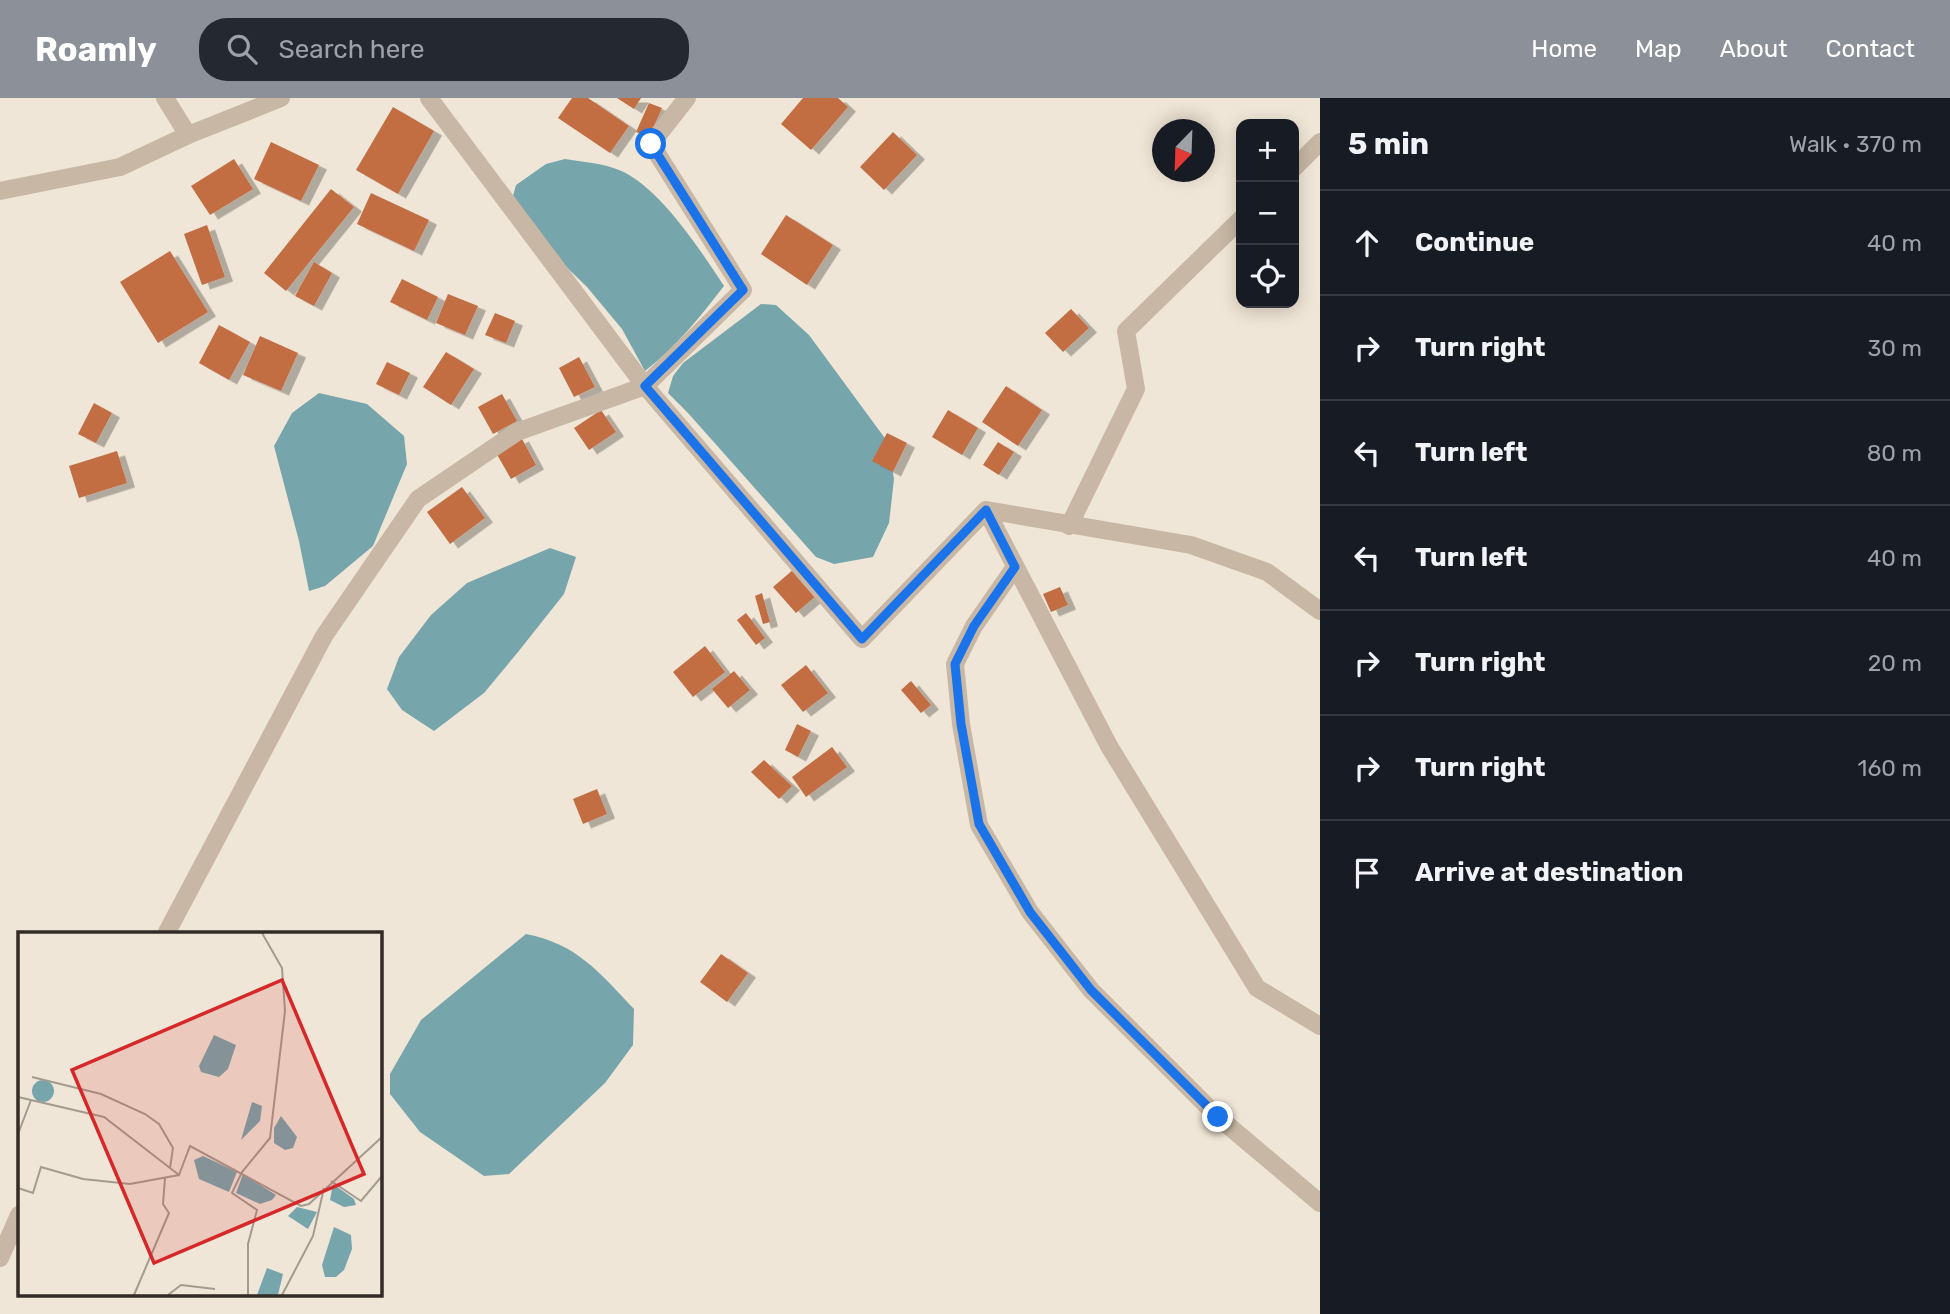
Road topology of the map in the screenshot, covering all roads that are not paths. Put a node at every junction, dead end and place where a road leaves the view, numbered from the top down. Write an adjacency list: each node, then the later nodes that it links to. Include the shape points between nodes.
1 (165, 98): 7 (street)
2 (255, 98): 6 (street)
3 (281, 98): 6 (street)
4 (429, 98): 12 (street)
5 (687, 98): 12 (street, via 651,144 743,290)
6 (244, 114): 7 (street)
7 (188, 135): 10 (street, via 121,167)
8 (1320, 142): 9 (street)
9 (1299, 163)
10 (0, 191)
11 (1236, 224): 14 (street, via 1126,331 1136,389)
12 (645, 386): 13 (street, via 862,639); 17 (street, via 517,432 418,499 324,636)
13 (986, 510): 14 (street); 15 (street)
14 (1069, 526): 16 (street, via 1191,545 1267,572)
15 (1015, 567): 18 (street, via 1109,746 1257,988); 19 (street, via 974,626 955,664 979,824 1030,912 1091,990 1218,1117)
16 (1320, 611)
17 (167, 932)
18 (1320, 1026)
19 (1320, 1203)
20 (18, 1217): 21 (street)
21 (0, 1258)

